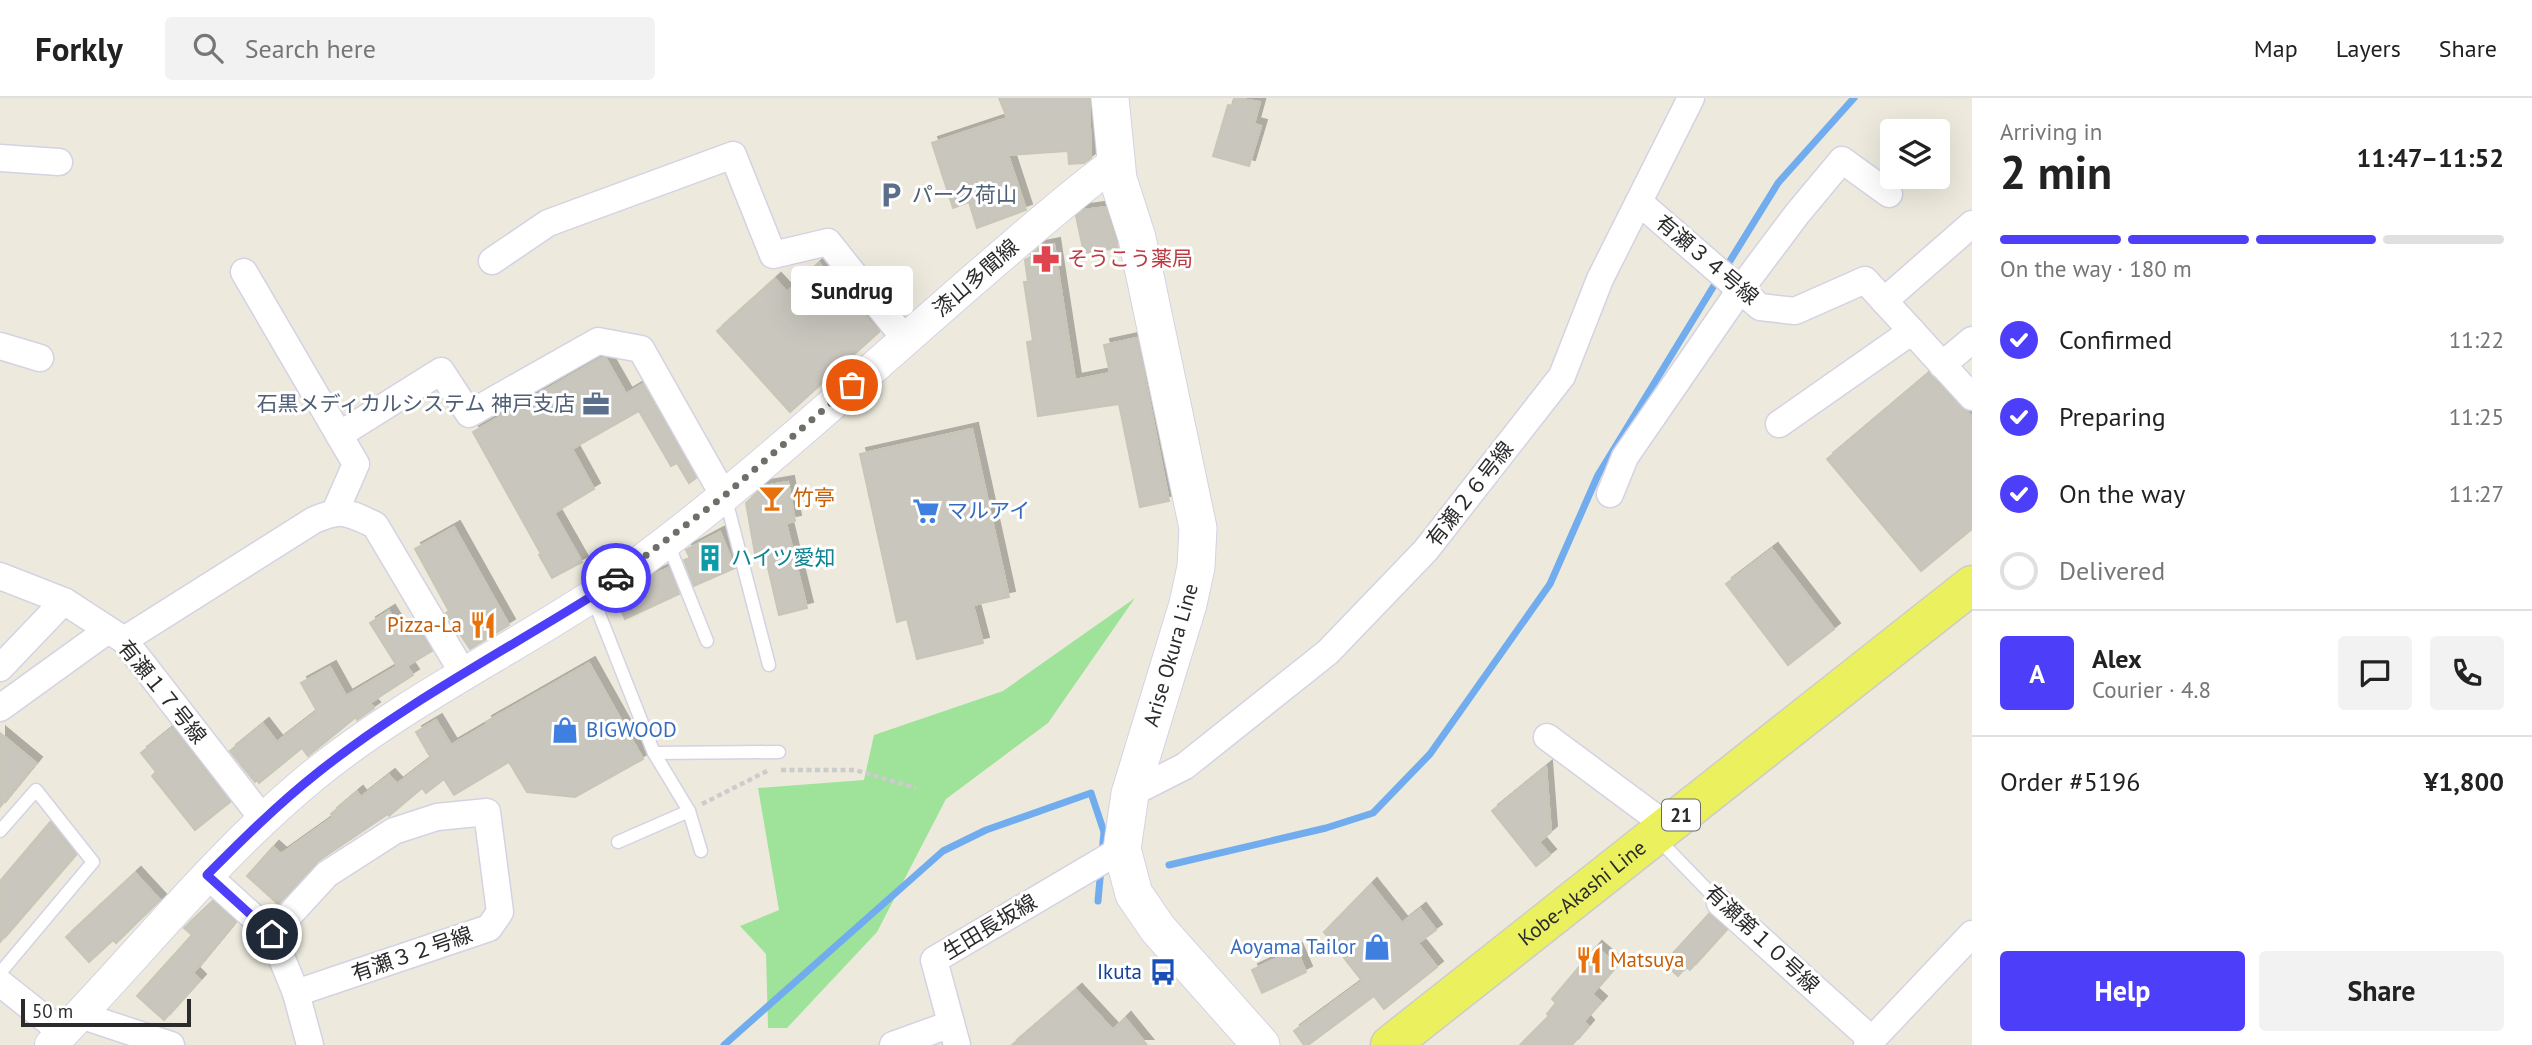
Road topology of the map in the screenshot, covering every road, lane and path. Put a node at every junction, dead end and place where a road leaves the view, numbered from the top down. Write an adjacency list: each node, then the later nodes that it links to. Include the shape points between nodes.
1 (1110, 98): 5 (main road, Arise Okura Line)
2 (1691, 98): 7 (street, 有瀬２６号線)
3 (0, 158): 4 (street)
4 (59, 162)
5 (1116, 162): 14 (street, 漆山多聞線); 40 (main road, Arise Okura Line, via 1137,238 1198,528 1188,604)
6 (1889, 194): 11 (street, via 1842,160)
7 (1639, 202): 11 (street, 有瀬３４号線); 40 (street, 有瀬２６号線, via 1600,279 1562,376 1426,550 1328,652 1185,765)
8 (1972, 224): 12 (street)
9 (492, 261): 14 (street, via 548,223 733,155 773,255 828,242)
10 (244, 272): 21 (street)
11 (1737, 287): 12 (street, 有瀬３４号線, via 1760,307 1795,311 1865,280); 22 (street, via 1625,457)
12 (1884, 301): 13 (street, 有瀬３４号線)
13 (1912, 331): 18 (street, 有瀬３４号線); 20 (street)
14 (905, 339): 23 (street, 漆山多聞線)
15 (1972, 340): 18 (street)
16 (0, 346): 17 (street)
17 (40, 358)
18 (1942, 365): 19 (street, 有瀬３４号線)
19 (1972, 397)
20 (1779, 424)
21 (339, 435): 23 (street, via 441,371 469,414 598,341 641,349); 24 (street, via 356,464)
22 (1610, 494)
23 (724, 496): 25 (street, 漆山多聞線); 32 (lane)
24 (335, 512): 30 (street); 34 (street, via 375,525)
25 (667, 541): 28 (street, 漆山多聞線); 31 (lane)
26 (0, 576): 29 (street, 有瀬１７号線)
27 (1972, 585): 44 (main road, Kobe-Akashi Line / 21)
28 (592, 596): 34 (street, 漆山多聞線); 37 (lane)
29 (64, 600): 30 (street, 有瀬１７号線); 33 (street)
30 (116, 635): 35 (street); 42 (street, 有瀬１７号線)
31 (707, 641)
32 (769, 665)
33 (0, 668)
34 (463, 673): 42 (street, 漆山多聞線, via 315,774)
35 (0, 708)
36 (1547, 737): 44 (street, 有瀬第１０号線)
37 (654, 752): 38 (lane); 41 (lane)
38 (779, 752)
39 (916, 788): 41 (path, via 855,770 770,770)
40 (1130, 794): 46 (main road, Arise Okura Line)
41 (689, 811): 45 (lane); 47 (lane)
42 (263, 819): 48 (street, 漆山多聞線)
43 (0, 831): 52 (lane, via 36,790 93,862)
44 (1661, 831): 49 (lane, 有瀬第１０号線); 62 (main road, Kobe-Akashi Line / 21)
45 (618, 842)
46 (1122, 849): 56 (street, 生田長坂線, via 934,960); 61 (main road, Arise Okura Line, via 1134,894 1158,929)
47 (701, 852)
48 (207, 875): 50 (street); 55 (street, 漆山多聞線)
49 (1720, 903): 57 (street, 有瀬第１０号線)
50 (272, 934): 54 (street); 54 (street, 有瀬３２号線, via 327,874 394,831 437,817 487,812 500,912 489,928)
51 (1972, 934): 57 (street)
52 (0, 973)
53 (0, 983): 55 (street)
54 (296, 993): 59 (street)
55 (65, 1031): 58 (street)
56 (954, 1034): 60 (street)
57 (1869, 1042)
58 (171, 1045)
59 (310, 1045)
60 (893, 1045)
61 (1261, 1045)
62 (1390, 1045)

